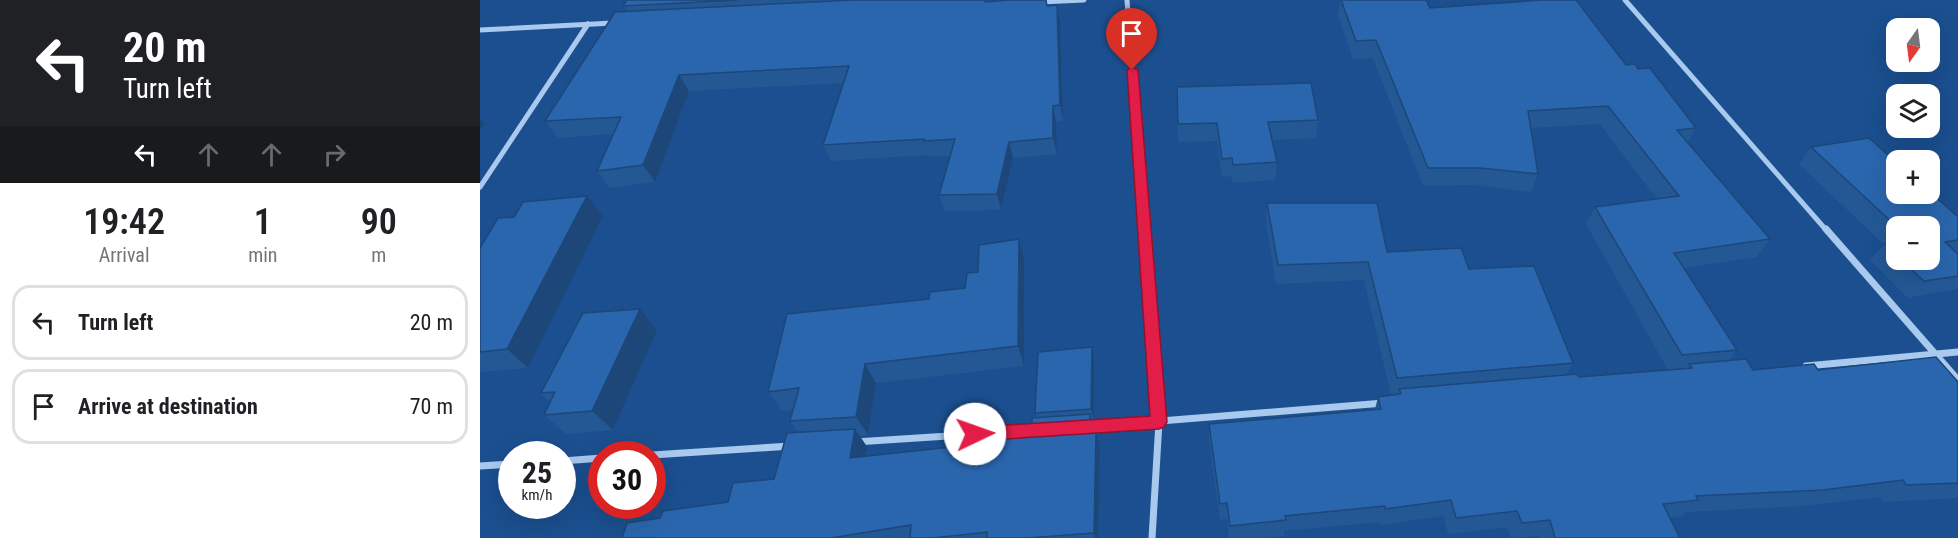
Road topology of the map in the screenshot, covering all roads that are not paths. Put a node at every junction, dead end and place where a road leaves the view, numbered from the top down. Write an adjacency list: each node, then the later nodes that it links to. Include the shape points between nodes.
1 (1084, 0): 4 (street)
2 (1127, 0): 14 (street)
3 (1625, 0): 10 (street)
4 (1037, 2)
5 (623, 22): 6 (street)
6 (588, 24): 7 (street); 8 (street)
7 (480, 30)
8 (480, 187)
9 (1958, 352): 10 (street)
10 (1936, 355): 11 (street); 12 (street)
11 (1792, 367)
12 (1958, 380)
13 (1398, 401): 14 (street)
14 (1159, 422): 15 (street); 22 (street)
15 (1076, 428)
16 (1053, 429): 17 (street)
17 (841, 443)
18 (806, 445): 19 (street)
19 (666, 454)
20 (498, 465): 21 (street)
21 (480, 466)
22 (1152, 538)

